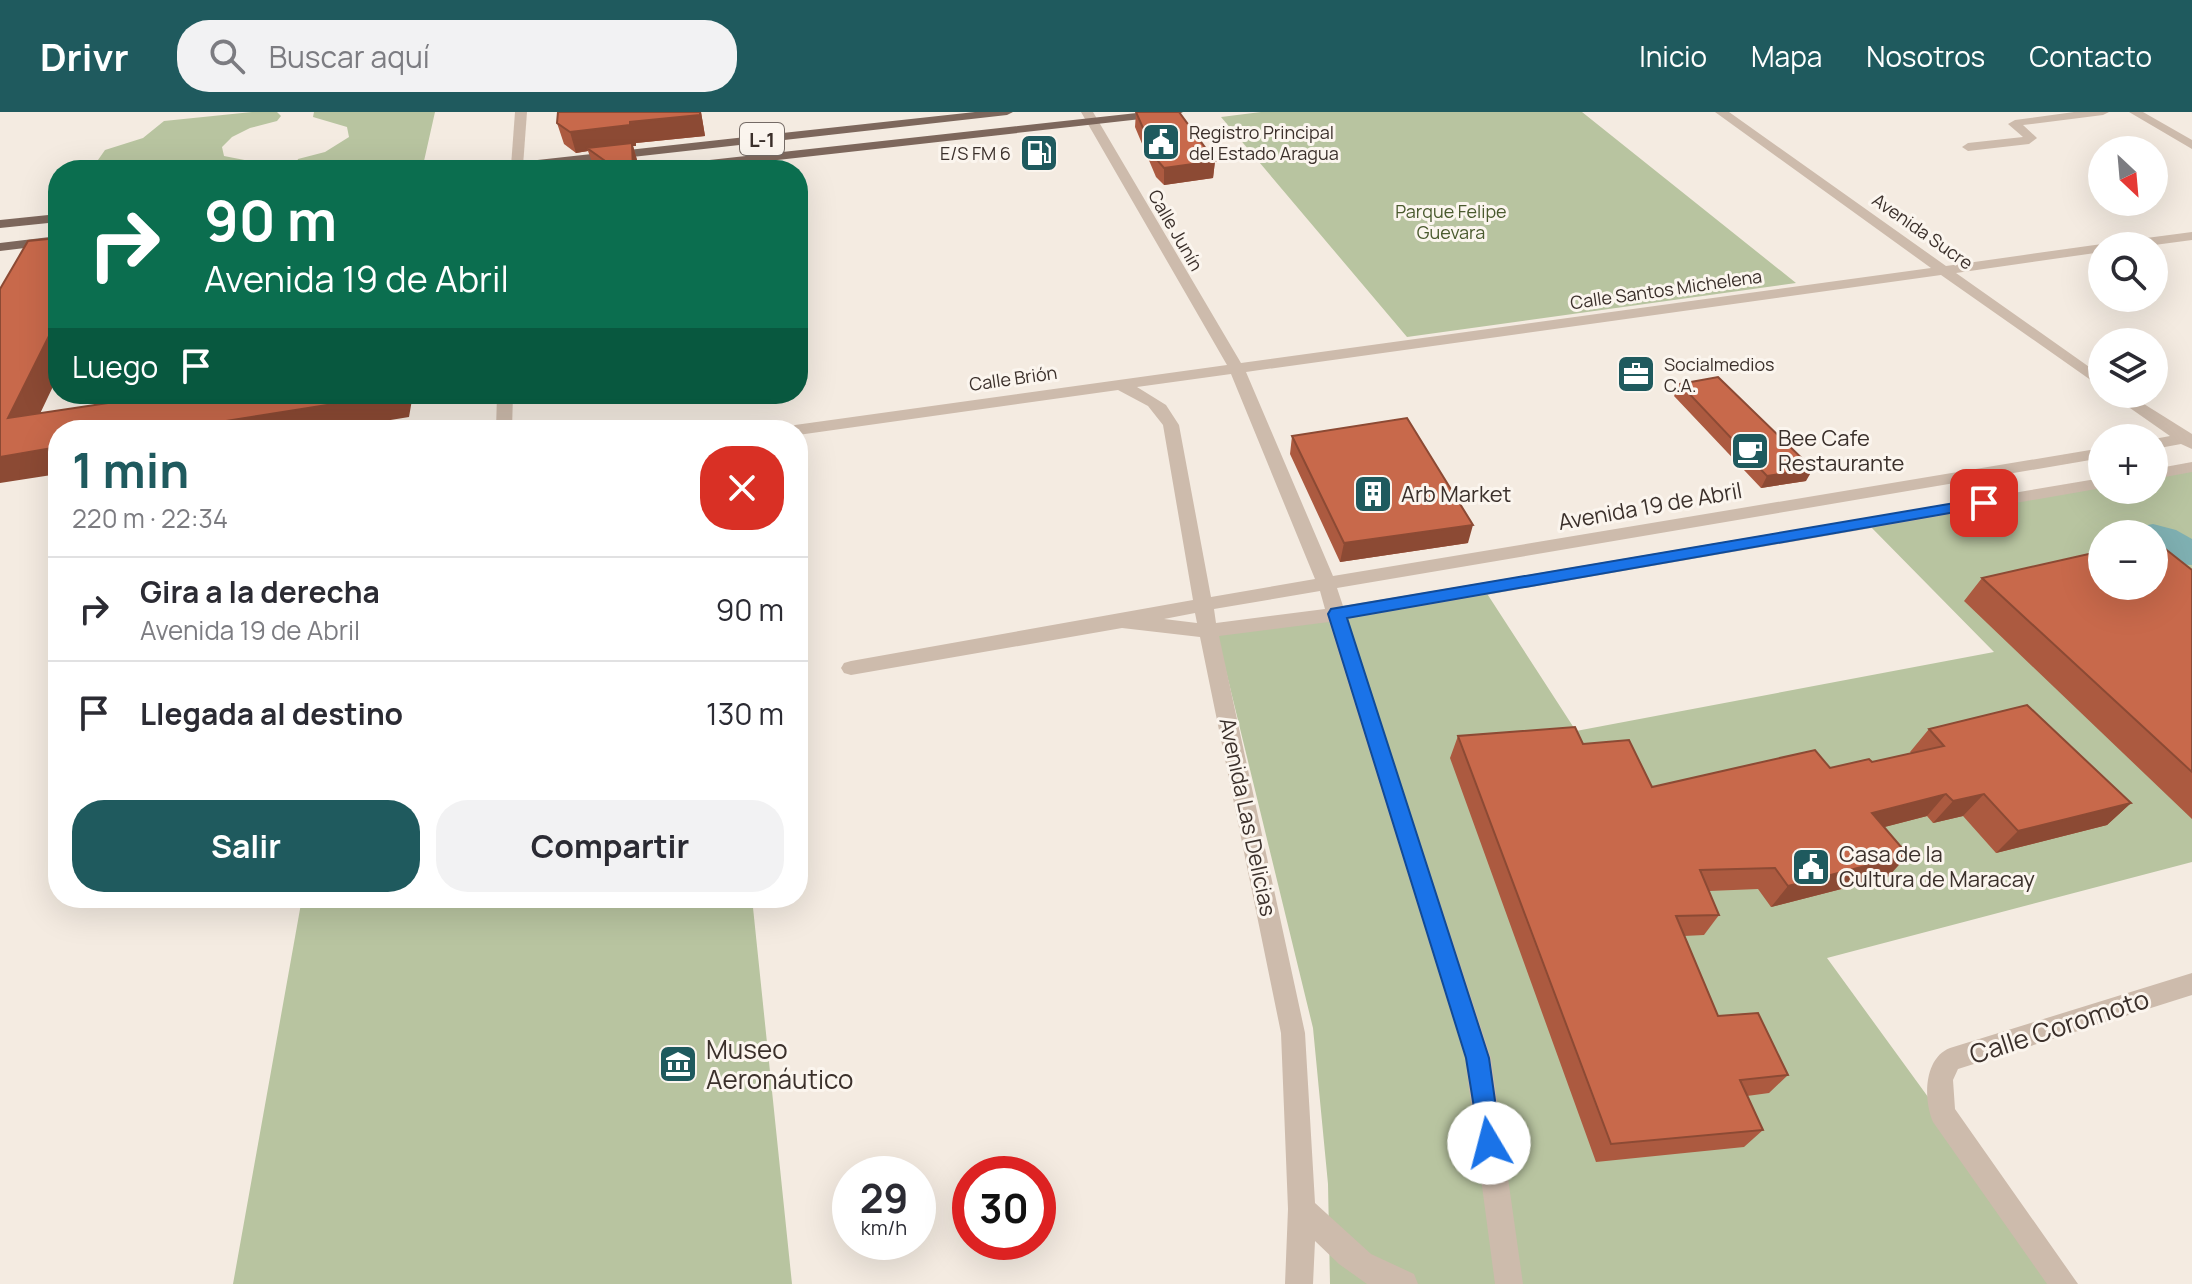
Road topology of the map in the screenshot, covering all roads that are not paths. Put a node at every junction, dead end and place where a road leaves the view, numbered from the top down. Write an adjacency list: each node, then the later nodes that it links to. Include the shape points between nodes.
1 (521, 112): 10 (street)
2 (1007, 112): 11 (main road, L-1)
3 (1177, 112): 7 (main road, L-1)
4 (1721, 112): 20 (street, Avenida Sucre)
5 (2103, 112): 9 (street, via 2019,122 2014,124 2029,140)
6 (2135, 112): 8 (street)
7 (1089, 116): 12 (main road, L-1); 21 (street, Calle Junín)
8 (2192, 145)
9 (1968, 147)
10 (517, 160)
11 (586, 160)
12 (735, 160)
13 (48, 219): 14 (main road)
14 (0, 224)
15 (2192, 236): 16 (street)
16 (2168, 239)
17 (48, 241): 18 (main road)
18 (0, 247)
19 (2088, 250): 20 (street, Calle Santos Michelena)
20 (1943, 270): 21 (street, Calle Santos Michelena); 22 (street, Avenida Sucre)
21 (1236, 367): 23 (street, Calle Brión); 32 (street)
22 (2088, 373)
23 (1116, 383): 25 (street, Calle Brión); 33 (street, Avenida Las Delicias, via 1158,404 1170,419)
24 (2139, 408): 26 (street)
25 (808, 428)
26 (2188, 440): 27 (street); 29 (street)
27 (2168, 442)
28 (2088, 455): 32 (street, Avenida 19 de Abril)
29 (2192, 468): 30 (street)
30 (2168, 472)
31 (2088, 485): 34 (street)
32 (1327, 585): 33 (street, Avenida 19 de Abril); 34 (street)
33 (1206, 604): 35 (street, Avenida 19 de Abril); 36 (street, Avenida Las Delicias)
34 (1337, 614): 36 (street); 42 (street, via 1478,1058)
35 (1122, 621): 36 (street); 37 (street)
36 (1208, 631): 39 (street, Avenida Las Delicias, via 1293,1033)
37 (851, 668)
38 (2192, 984): 43 (street, Calle Coromoto, via 1950,1060 1940,1078 1942,1113)
39 (1302, 1209): 40 (street, Avenida Las Delicias); 41 (street, via 1357,1262 1385,1280)
40 (1299, 1284)
41 (1404, 1284)
42 (1509, 1284)
43 (2064, 1284)

